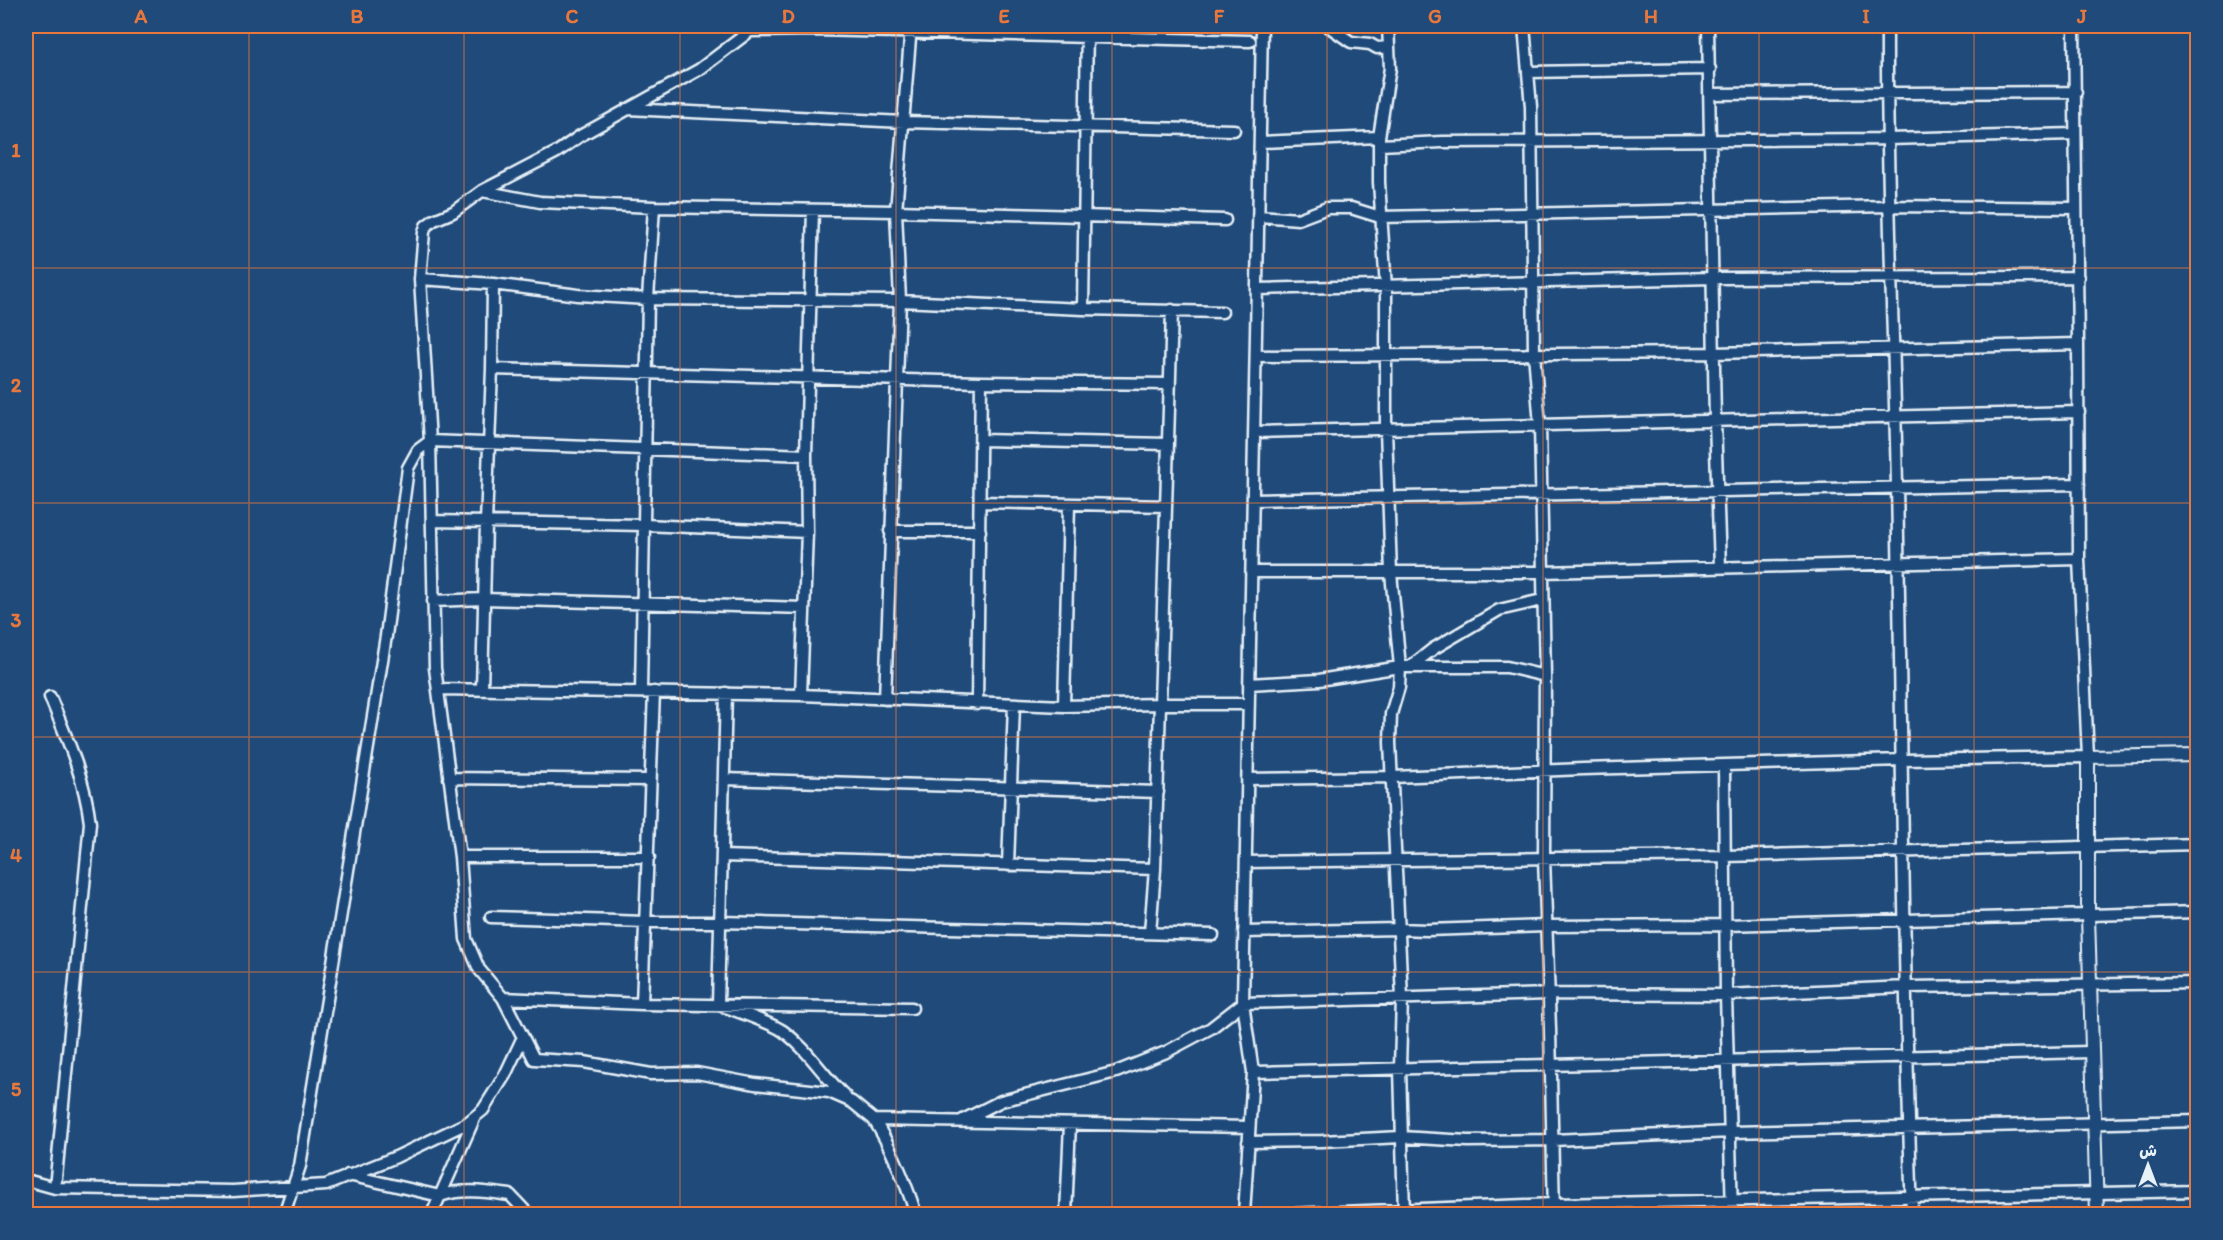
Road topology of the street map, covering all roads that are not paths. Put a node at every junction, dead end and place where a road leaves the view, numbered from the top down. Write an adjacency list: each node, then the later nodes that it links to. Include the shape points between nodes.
1 (1262, 26): 26 (street)
2 (1328, 26): 12 (street, via 1351,42)
3 (1388, 26): 12 (street)
4 (1524, 26): 14 (street)
5 (1708, 26): 13 (street)
6 (1887, 26): 15 (street)
7 (2074, 26): 16 (street)
8 (816, 28): 9 (street); 18 (street, via 750,31 700,69)
9 (911, 29): 10 (street); 19 (street)
10 (1087, 31): 11 (street); 20 (street)
11 (1250, 41)
12 (1389, 47): 24 (street, via 1389,82)
13 (1710, 69): 14 (street); 17 (street)
14 (1528, 72): 27 (street)
15 (1887, 91): 16 (street); 17 (street); 23 (street)
16 (2076, 92): 22 (street)
17 (1710, 94): 25 (street)
18 (627, 109): 19 (street); 28 (street)
19 (903, 122): 20 (street); 34 (street)
20 (1086, 126): 21 (street); 37 (street)
21 (1233, 130)
22 (2075, 134): 23 (street); 31 (street)
23 (1888, 139): 25 (street); 29 (street)
24 (1380, 141): 26 (street); 27 (street); 38 (street)
25 (1711, 141): 27 (street); 32 (street)
26 (1260, 142): 36 (street)
27 (1530, 143): 35 (street)
28 (482, 191): 30 (street, via 540,202); 43 (street, via 426,226)
29 (1890, 206): 31 (street); 32 (street); 40 (street)
30 (654, 207): 33 (street); 48 (street)
31 (2076, 208): 41 (street)
32 (1712, 209): 35 (street); 42 (street)
33 (813, 210): 34 (street); 49 (street)
34 (896, 211): 37 (street); 50 (street)
35 (1531, 213): 38 (street); 44 (street)
36 (1259, 216): 38 (street, via 1298,219 1327,208 1351,208); 47 (street)
37 (1084, 217): 39 (street); 51 (street)
38 (1380, 217): 46 (street)
39 (1225, 220)
40 (1892, 276): 41 (street); 42 (street); 55 (street)
41 (2078, 277): 54 (street)
42 (1713, 278): 44 (street); 57 (street)
43 (420, 279): 45 (street); 72 (street)
44 (1533, 282): 46 (street); 56 (street)
45 (493, 284): 48 (street); 60 (street)
46 (1386, 288): 47 (street); 59 (street)
47 (1257, 289): 58 (street)
48 (648, 299): 49 (street); 61 (street)
49 (812, 301): 50 (street); 62 (street)
50 (900, 301): 51 (street); 63 (street)
51 (1083, 309): 52 (street)
52 (1172, 310): 53 (street); 65 (street)
53 (1222, 312)
54 (2078, 344): 55 (street); 66 (street)
55 (1893, 349): 57 (street); 67 (street)
56 (1534, 352): 57 (street); 59 (street); 69 (street)
57 (1714, 353): 68 (street)
58 (1256, 356): 59 (street); 71 (street)
59 (1386, 356): 70 (street)
60 (492, 369): 61 (street); 74 (street)
61 (648, 373): 62 (street); 76 (street)
62 (810, 377): 63 (street); 77 (street)
63 (896, 379): 64 (street); 90 (street)
64 (981, 382): 65 (street); 73 (street)
65 (1170, 384): 75 (street)
66 (2079, 412): 67 (street); 78 (street)
67 (1895, 418): 68 (street); 79 (street)
68 (1715, 421): 69 (street); 80 (street)
69 (1540, 425): 70 (street); 81 (street)
70 (1386, 429): 71 (street); 82 (street)
71 (1254, 432): 83 (street)
72 (430, 441): 74 (street); 87 (street); 190 (street, via 418,450 408,468 386,636 300,1166)
73 (981, 441): 75 (street); 84 (street)
74 (489, 444): 76 (street); 88 (street)
75 (1168, 444): 86 (street)
76 (645, 449): 77 (street); 89 (street)
77 (806, 455): 92 (street)
78 (2079, 484): 79 (street); 93 (street)
79 (1897, 486): 80 (street); 94 (street)
80 (1717, 491): 81 (street); 95 (street)
81 (1541, 495): 82 (street); 97 (street)
82 (1389, 497): 83 (street); 98 (street)
83 (1253, 500): 96 (street)
84 (980, 502): 85 (street); 91 (street)
85 (1069, 505): 86 (street); 119 (street)
86 (1166, 506): 116 (street)
87 (432, 521): 88 (street); 101 (street)
88 (486, 524): 89 (street); 99 (street)
89 (644, 525): 92 (street); 102 (street)
90 (890, 531): 91 (street); 114 (street)
91 (980, 531): 115 (street)
92 (807, 532): 103 (street)
93 (2079, 559): 94 (street); 121 (street)
94 (1898, 563): 95 (street); 122 (street)
95 (1720, 567): 97 (street)
96 (1252, 572): 98 (street); 106 (street)
97 (1542, 572): 98 (street); 100 (street)
98 (1391, 573): 104 (street)
99 (483, 599): 101 (street); 102 (street); 108 (street)
100 (1542, 600): 104 (street, via 1499,610); 105 (street)
101 (433, 601): 107 (street)
102 (644, 604): 103 (street); 109 (street)
103 (804, 608): 112 (street)
104 (1405, 667): 105 (street, via 1507,667); 106 (street, via 1319,680); 125 (street, via 1392,714)
105 (1545, 676): 124 (street)
106 (1249, 684): 117 (street)
107 (438, 689): 108 (street); 126 (street)
108 (482, 690): 109 (street)
109 (641, 691): 110 (street)
110 (654, 692): 111 (street); 129 (street)
111 (726, 693): 112 (street); 127 (street)
112 (801, 695): 114 (street)
113 (50, 697): 189 (street, via 78,768 90,823)
114 (885, 699): 115 (street)
115 (977, 704): 118 (street)
116 (1160, 704): 117 (street); 119 (street); 131 (street)
117 (1249, 704): 128 (street)
118 (1014, 705): 119 (street); 130 (street)
119 (1065, 706)
120 (2198, 756): 121 (street)
121 (2088, 757): 122 (street); 133 (street)
122 (1903, 760): 123 (street); 134 (street)
123 (1724, 766): 124 (street); 136 (street)
124 (1543, 771): 125 (street); 139 (street)
125 (1393, 777): 128 (street); 140 (street)
126 (449, 778): 129 (street); 137 (street)
127 (724, 779): 130 (street); 135 (street)
128 (1247, 779): 141 (street)
129 (650, 780): 138 (street)
130 (1011, 789): 131 (street); 142 (street)
131 (1158, 792): 143 (street)
132 (2198, 844): 133 (street)
133 (2087, 848): 134 (street); 145 (street)
134 (1902, 851): 136 (street); 147 (street)
135 (722, 856): 142 (street); 149 (street)
136 (1725, 856): 139 (street); 150 (street)
137 (460, 857): 138 (street); 161 (street, via 466,939 479,969)
138 (649, 857): 148 (street)
139 (1544, 858): 140 (street); 151 (street)
140 (1396, 860): 141 (street); 152 (street)
141 (1246, 862): 153 (street)
142 (1008, 865): 143 (street)
143 (1155, 869): 154 (street)
144 (2198, 912): 145 (street)
145 (2088, 916): 147 (street); 157 (street)
146 (491, 917): 148 (street)
147 (1905, 920): 150 (street); 158 (street)
148 (646, 922): 149 (street); 164 (street)
149 (720, 922): 154 (street); 165 (street)
150 (1726, 925): 151 (street); 160 (street)
151 (1546, 926): 152 (street); 159 (street)
152 (1398, 929): 153 (street); 162 (street)
153 (1244, 932): 163 (street)
154 (1150, 933): 155 (street)
155 (1213, 935)
156 (2198, 983): 157 (street)
157 (2090, 986): 158 (street); 168 (street)
158 (1906, 987): 160 (street); 169 (street)
159 (1548, 994): 160 (street); 162 (street); 171 (street)
160 (1726, 995): 170 (street)
161 (503, 998): 164 (street); 167 (street)
162 (1402, 998): 163 (street); 172 (street)
163 (1243, 1003): 173 (street); 177 (street, via 1210,1028 1166,1052 1116,1072 1001,1101)
164 (642, 1004): 165 (street)
165 (718, 1004): 166 (street); 174 (street, via 782,1030)
166 (912, 1008)
167 (523, 1037): 174 (street, via 534,1059 584,1062 651,1074 697,1073 829,1092); 175 (street, via 505,1075)
168 (2091, 1052): 169 (street); 180 (street)
169 (1908, 1057): 170 (street); 182 (street)
170 (1729, 1061): 171 (street); 183 (street)
171 (1551, 1064): 172 (street); 185 (street)
172 (1400, 1068): 173 (street); 184 (street)
173 (1253, 1072): 181 (street)
174 (852, 1102): 176 (street)
175 (475, 1116): 187 (street, via 396,1157); 193 (street)
176 (874, 1120): 177 (street); 202 (street, via 889,1143)
177 (960, 1121): 179 (street)
178 (2198, 1121): 180 (street)
179 (1070, 1124): 181 (street); 203 (street)
180 (2093, 1124): 182 (street); 192 (street)
181 (1249, 1127): 186 (street)
182 (1910, 1129): 183 (street); 194 (street)
183 (1731, 1132): 185 (street); 195 (street)
184 (1401, 1137): 185 (street); 186 (street); 197 (street)
185 (1553, 1140): 196 (street)
186 (1248, 1142): 204 (street)
187 (348, 1176): 190 (street, via 326,1185); 193 (street)
188 (26, 1180): 189 (street)
189 (55, 1188): 190 (street)
190 (293, 1188): 199 (street)
191 (2198, 1191): 192 (street)
192 (2096, 1193): 194 (street); 208 (street)
193 (440, 1196): 200 (street); 201 (street, via 452,1191 510,1195)
194 (1911, 1198): 195 (street); 207 (street)
195 (1732, 1201): 196 (street); 206 (street)
196 (1554, 1209): 197 (street)
197 (1404, 1212): 198 (street)
198 (1334, 1213): 205 (street)
199 (284, 1215)
200 (432, 1215)
201 (528, 1215)
202 (916, 1215)
203 (1066, 1215)
204 (1244, 1215)
205 (1287, 1215)
206 (1732, 1215)
207 (1912, 1215)
208 (2097, 1215)

